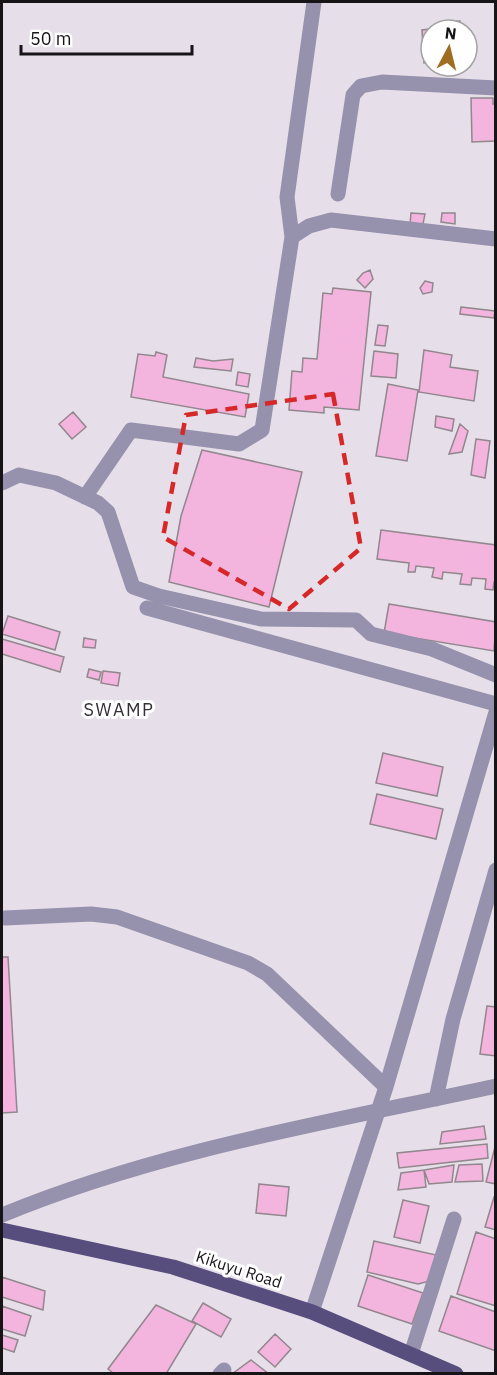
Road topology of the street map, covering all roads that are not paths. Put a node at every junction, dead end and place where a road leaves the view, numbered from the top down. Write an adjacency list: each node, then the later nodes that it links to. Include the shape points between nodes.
1 (314, 2): 4 (street, via 287,197)
2 (495, 88): 3 (street, via 382,82 361,86 353,95)
3 (338, 194)
4 (292, 237): 5 (street, via 309,226 331,220); 7 (street, via 262,430 239,444 131,430)
5 (495, 239)
6 (2, 483): 7 (street, via 19,475 56,483)
7 (85, 496): 9 (street, via 108,512 133,587 261,619 356,620 371,634 432,649)
8 (147, 608): 10 (street)
9 (495, 675)
10 (495, 704)
11 (495, 712): 15 (street)
12 (495, 870): 16 (street, via 453,1019)
13 (5, 918): 15 (street, via 91,914 117,917 248,963 267,974)
14 (495, 1086): 16 (street)
15 (386, 1087): 17 (street)
16 (436, 1099): 17 (street)
17 (378, 1110): 18 (street, via 84,1183); 21 (street)
18 (2, 1215)
19 (454, 1219): 22 (street)
20 (2, 1230): 21 (main road, Kikuyu Road, via 173,1267)
21 (312, 1312): 22 (main road, Kikuyu Road)
22 (411, 1354): 23 (main road, Kikuyu Road)
23 (456, 1374)

